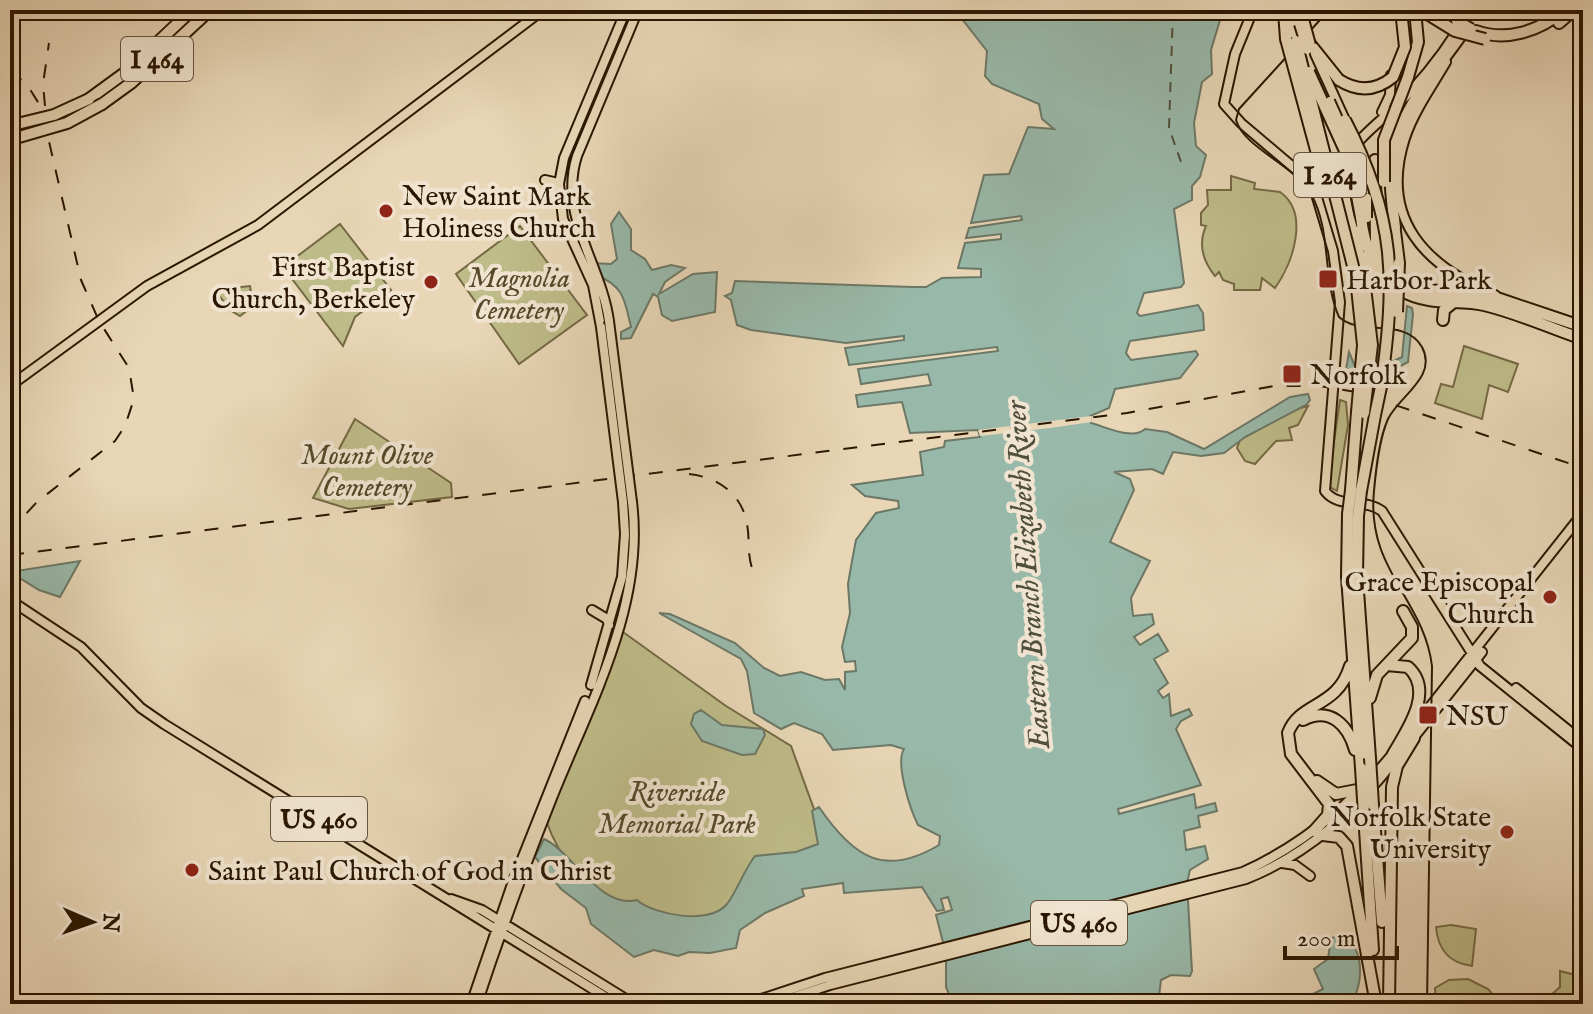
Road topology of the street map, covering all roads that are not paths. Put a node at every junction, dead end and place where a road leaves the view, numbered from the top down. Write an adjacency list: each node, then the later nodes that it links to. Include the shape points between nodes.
1 (192, 10): 24 (highway, I 464, bridge, via 89,99)
2 (210, 10): 25 (highway, I 464, bridge, via 102,104 67,123)
3 (543, 10): 38 (main road, via 258,225 147,286)
4 (626, 10): 27 (main road, via 564,158)
5 (638, 10): 42 (main road, bridge, via 572,171 571,206 607,307)
6 (1253, 10): 50 (main road, via 1235,54 1224,104 1307,177 1320,198 1336,266 1340,302 1325,491 1333,500 1382,511)
7 (1286, 10): 17 (highway, I 264)
8 (1401, 10): 18 (highway, bridge, via 1405,47 1395,74 1383,84 1352,87)
9 (1415, 10): 20 (highway, I 264, via 1418,31)
10 (1421, 10): 14 (highway, bridge, via 1455,31 1510,40 1536,35)
11 (1442, 10): 16 (highway, bridge)
12 (1473, 10): 16 (main road); 23 (main road, via 1416,85)
13 (1564, 10): 16 (highway, via 1542,26 1516,34)
14 (1574, 10)
15 (1301, 16): 18 (main road, bridge)
16 (1466, 32): 29 (highway, via 1397,135 1390,174); 33 (main road, via 1407,133 1400,165 1401,199 1411,231 1434,262 1455,278)
17 (1291, 40): 28 (highway, bridge, via 1351,164); 40 (highway, I 264, bridge, via 1360,309)
18 (1309, 48): 21 (main road)
19 (1391, 71): 23 (main road, via 1389,99)
20 (1408, 77): 29 (highway, I 264, bridge, via 1384,140 1384,182); 31 (highway, bridge, via 1382,125 1375,160 1377,247)
21 (1333, 100): 22 (main road, bridge); 28 (main road, bridge, via 1358,165)
22 (1345, 120): 28 (main road, bridge, via 1364,170); 39 (highway, bridge, via 1374,183 1389,244 1391,305)
23 (1374, 122): 30 (main road, via 1357,140 1345,169 1345,192)
24 (11, 126)
25 (15, 138)
26 (545, 180): 27 (main road)
27 (559, 187): 42 (main road, bridge, via 563,219 598,306)
28 (1364, 218): 30 (highway); 31 (main road, via 1374,254)
29 (1395, 228): 39 (highway, I 264, bridge, via 1396,318)
30 (1358, 230): 32 (highway, via 1380,273 1402,290); 40 (highway, bridge, via 1372,345)
31 (1396, 279): 33 (highway, via 1420,289)
32 (1429, 300): 34 (highway); 34 (highway, via 1443,320 1444,310)
33 (1507, 300): 36 (highway)
34 (1455, 301): 35 (highway, via 1488,306)
35 (1548, 327): 36 (highway, via 1553,321); 37 (highway)
36 (1583, 329)
37 (1583, 339)
38 (10, 386)
39 (1381, 387): 40 (highway, I 264, bridge)
40 (1365, 413): 41 (highway, I 264); 41 (highway, I 264, via 1351,476)
41 (1356, 490): 49 (highway, I 264, bridge)
42 (627, 502): 48 (main road, via 625,551); 62 (main road, via 635,554 626,607)
43 (1583, 513): 50 (main road, US 460)
44 (1583, 521): 50 (main road, US 460)
45 (10, 600): 62 (main road, US 460, via 81,647 164,724)
46 (592, 610): 48 (main road)
47 (1403, 611): 51 (highway, via 1412,638)
48 (609, 625): 62 (main road, via 595,677)
49 (1358, 654): 52 (highway, I 264); 57 (highway, I 264); 59 (highway, via 1340,690 1298,718 1288,736 1293,757 1329,806)
50 (1475, 657): 53 (main road, US 460); 54 (main road); 55 (main road); 56 (main road, US 460)
51 (1385, 666): 52 (highway, via 1372,686); 56 (highway, via 1408,667 1418,682 1414,718)
52 (1368, 730): 70 (highway, I 264, bridge)
53 (1414, 738): 59 (main road, US 460, via 1358,805); 70 (highway, via 1397,766 1392,787)
54 (1583, 742)
55 (1583, 749)
56 (1393, 754): 58 (main road, US 460)
57 (1361, 768): 58 (highway, via 1349,733 1336,719 1315,715 1297,726 1294,749 1322,786 1339,794); 69 (highway, I 264, bridge)
58 (1362, 789): 59 (main road, US 460)
59 (1318, 833): 60 (main road, US 460); 69 (highway, via 1339,837 1347,846)
60 (1279, 859): 61 (main road); 63 (main road, US 460, via 1220,880)
61 (1310, 876)
62 (500, 927): 64 (main road); 65 (main road, US 460); 66 (main road, US 460)
63 (873, 970): 67 (main road, US 460); 68 (main road, US 460)
64 (474, 1004)
65 (617, 1004)
66 (634, 1004)
67 (746, 1004)
68 (772, 1004)
69 (1376, 1004)
70 (1388, 1004)

